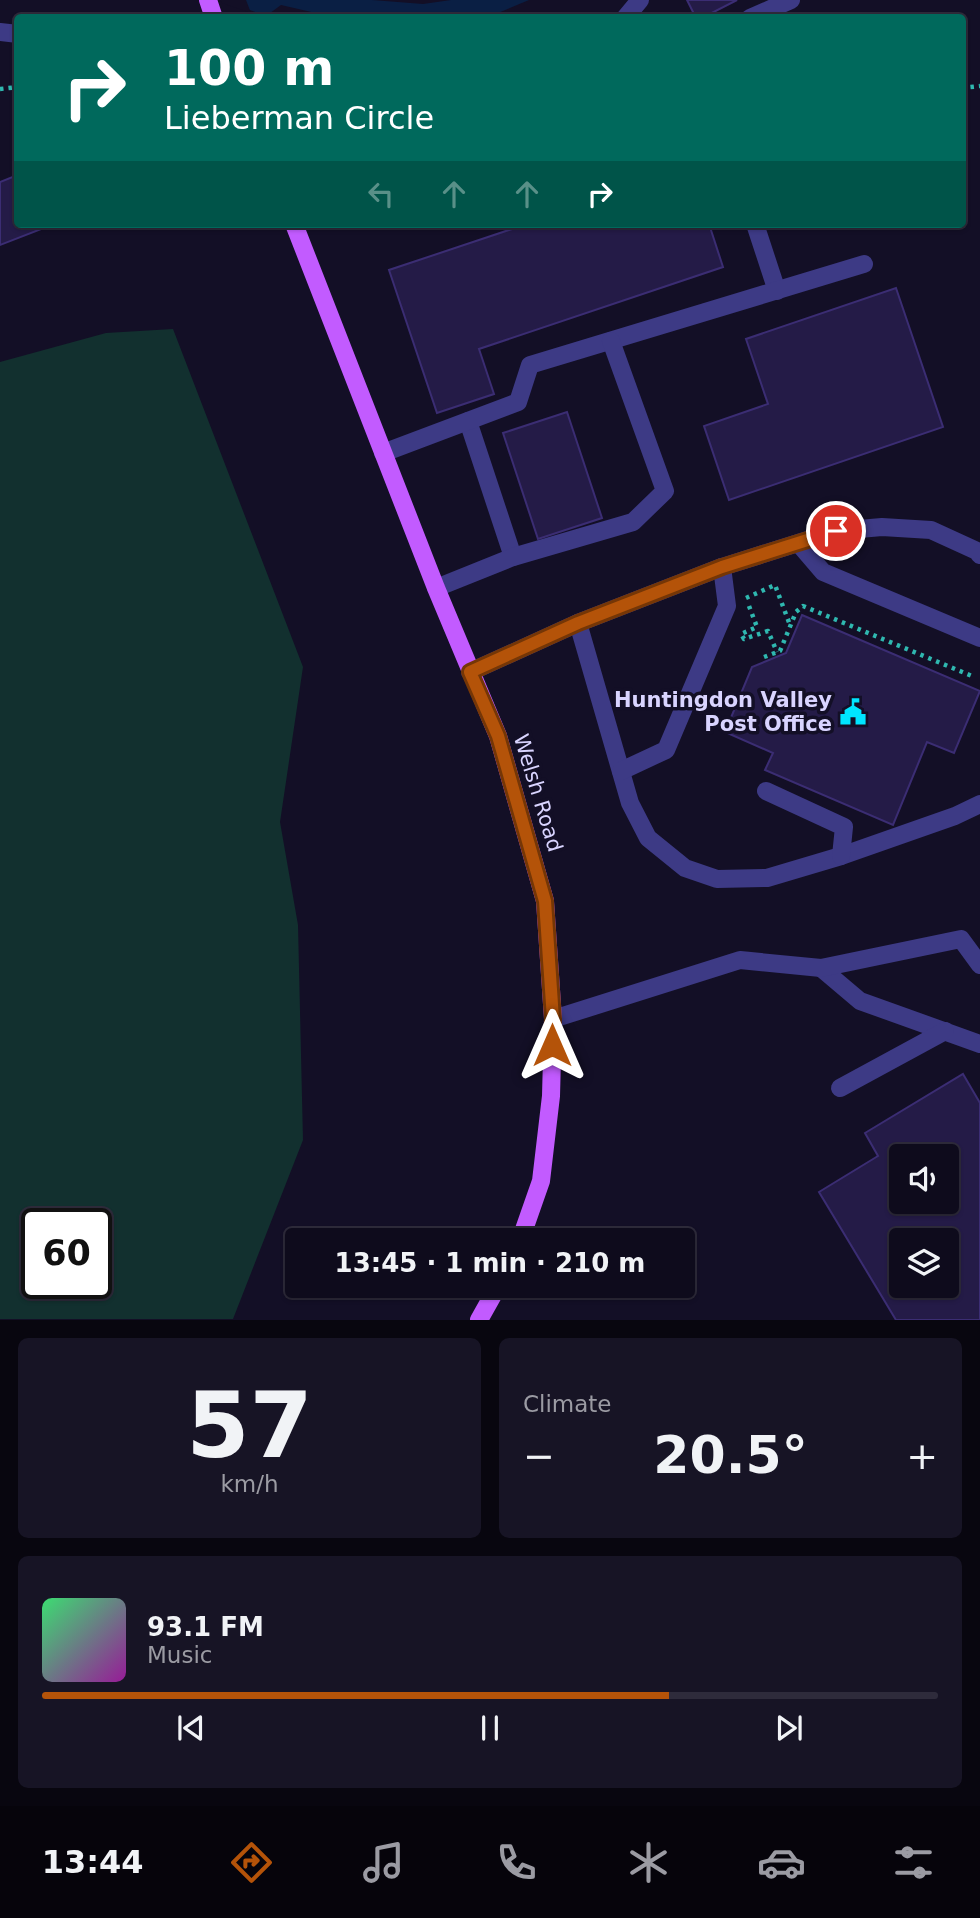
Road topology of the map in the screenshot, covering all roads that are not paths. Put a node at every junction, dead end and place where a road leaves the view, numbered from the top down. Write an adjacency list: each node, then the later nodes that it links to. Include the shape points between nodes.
1 (640, 0): 3 (street)
2 (791, 0): 4 (street)
3 (628, 14)
4 (759, 14)
5 (296, 228): 11 (main road, Welsh Road)
6 (756, 228): 8 (street)
7 (864, 264): 8 (street)
8 (777, 291): 9 (street)
9 (611, 341): 10 (street, via 530,365 518,402); 14 (street, via 665,491 632,522)
10 (468, 421): 11 (street); 14 (street)
11 (383, 453): 16 (main road, Welsh Road)
12 (799, 544): 13 (street, via 836,531 882,527 931,530); 15 (street); 18 (street, via 823,572)
13 (980, 555)
14 (513, 557): 16 (street)
15 (722, 567): 17 (street); 20 (street, via 727,606 666,750)
16 (436, 588): 19 (main road, Welsh Road)
17 (578, 623): 19 (street); 20 (street)
18 (980, 638)
19 (470, 672): 26 (main road, Welsh Road, via 498,736 545,901)
20 (621, 771): 23 (street, via 630,803 648,838 685,868 717,879 767,878)
21 (766, 791): 23 (street, via 844,827)
22 (980, 804): 23 (street)
23 (841, 856)
24 (980, 965): 25 (street, via 961,939)
25 (821, 968): 26 (street, via 740,960); 27 (street, via 860,1001)
26 (553, 1019): 30 (main road, Welsh Road, via 551,1096 541,1181)
27 (945, 1031): 28 (street); 29 (street)
28 (980, 1044)
29 (840, 1088)
30 (525, 1228)
31 (491, 1298): 32 (main road)
32 (479, 1320)

